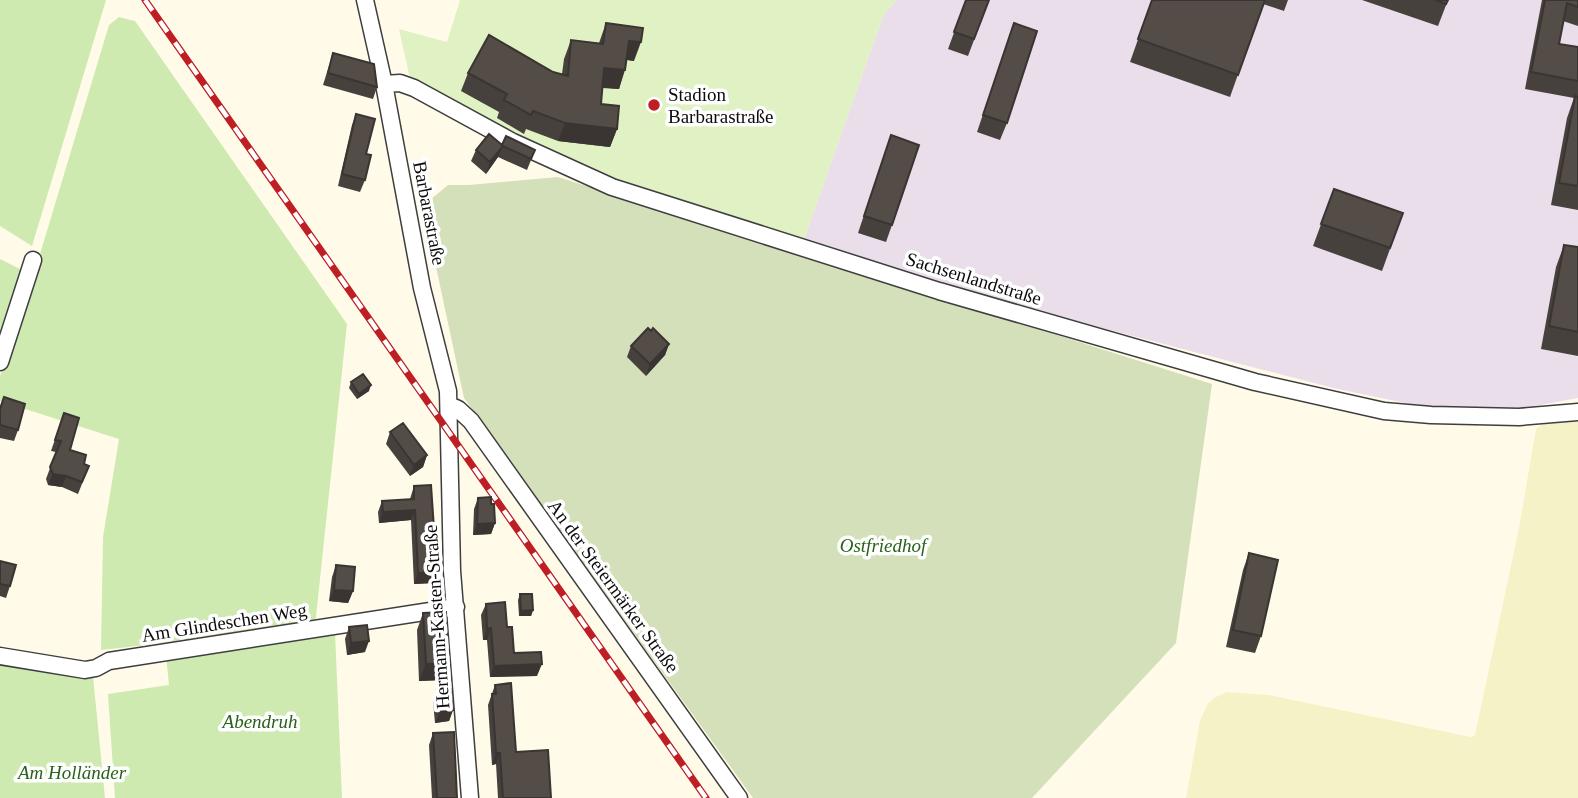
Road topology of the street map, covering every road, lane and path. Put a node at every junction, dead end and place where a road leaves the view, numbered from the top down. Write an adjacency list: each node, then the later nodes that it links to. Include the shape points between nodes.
1 (365, 0): 2 (street, Barbarastraße)
2 (384, 84): 5 (street, Barbarastraße); 6 (street, Sachsenlandstraße, via 414,88 513,142 612,187 939,291 1255,382 1384,411 1519,417)
3 (33, 260): 4 (street)
4 (0, 362)
5 (449, 405): 7 (street, Barbarastraße); 11 (street, An der Steiermärker Straße, via 471,421)
6 (1578, 412)
7 (449, 433): 8 (street, Hermann-Kasten-Straße)
8 (456, 607): 9 (street, Am Glindeschen Weg, via 109,661 92,670); 10 (street, Hermann-Kasten-Straße)
9 (0, 656)
10 (470, 798)
11 (739, 798)

